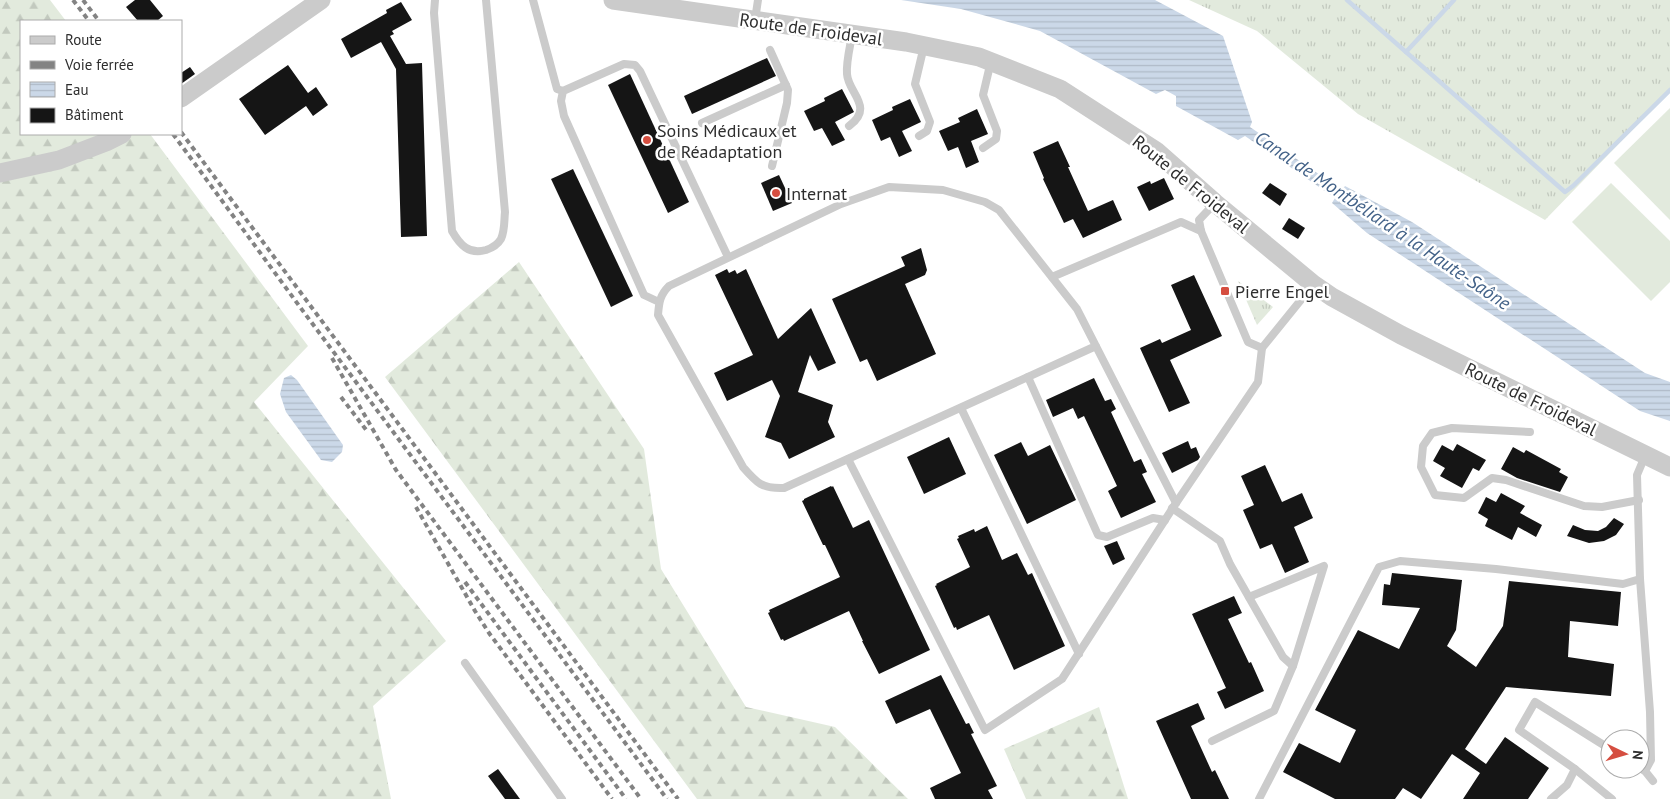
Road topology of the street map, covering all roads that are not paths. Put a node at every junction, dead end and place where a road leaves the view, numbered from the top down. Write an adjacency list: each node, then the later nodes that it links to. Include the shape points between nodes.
1 (322, 0): 14 (street)
2 (435, 0): 3 (lane, via 452,231 458,241 473,252 492,248 500,240 505,212)
3 (486, 0)
4 (533, 0): 13 (lane, via 557,89)
5 (613, 0): 7 (street, Route de Froideval)
6 (758, 0): 7 (lane)
7 (755, 20): 8 (street, Route de Froideval)
8 (852, 34): 9 (street, Route de Froideval); 16 (lane, via 847,75 860,102 860,112 857,121)
9 (924, 46): 11 (street, Route de Froideval); 18 (lane, via 915,84 930,122 927,131)
10 (770, 50): 12 (lane)
11 (990, 62): 19 (lane, via 983,95 998,131 996,140); 22 (street, Route de Froideval, via 1060,89 1156,152)
12 (786, 85): 15 (lane); 20 (lane, via 787,103)
13 (563, 91): 24 (lane, via 624,64 635,65); 27 (lane, via 564,116 644,294)
14 (182, 97)
15 (702, 123)
16 (849, 126)
17 (120, 135): 21 (street, via 59,160)
18 (919, 136)
19 (983, 148)
20 (772, 166)
21 (0, 173)
22 (1215, 203): 23 (lane, via 1199,220); 26 (street, Route de Froideval)
23 (1201, 230): 25 (lane, via 1181,222); 29 (lane, via 1248,342)
24 (728, 257): 25 (lane, via 841,204 889,187 943,190 985,202 999,210); 27 (lane, via 669,286)
25 (1052, 277): 28 (lane, via 1078,309)
26 (1313, 284): 29 (lane); 33 (street, Route de Froideval, via 1401,335)
27 (659, 302): 34 (lane, via 658,315 743,467 755,481 769,489 784,488)
28 (1096, 346): 30 (lane); 37 (lane)
29 (1262, 348): 37 (lane, via 1258,382)
30 (1028, 377): 31 (lane); 38 (lane, via 1098,535 1107,537 1153,518)
31 (961, 408): 34 (lane); 41 (lane)
32 (1530, 432): 36 (lane, via 1452,428 1432,434 1423,446 1421,467 1435,495 1464,498 1492,478 1584,506 1602,507)
33 (1645, 456): 35 (street, Route de Froideval); 36 (lane, via 1637,475)
34 (848, 459): 41 (lane, via 985,730 1062,679)
35 (1670, 467)
36 (1639, 500): 39 (lane)
37 (1174, 505): 38 (lane); 40 (lane, via 1220,541)
38 (1165, 520): 41 (lane)
39 (1640, 579): 46 (lane, via 1650,712); 51 (lane, via 1623,584 1400,560 1379,567)
40 (1249, 597): 43 (lane, via 1283,657); 43 (lane, via 1324,566)
41 (1078, 654)
42 (465, 663): 50 (lane)
43 (1293, 666): 44 (lane, via 1274,711)
44 (1212, 741)
45 (1600, 743): 47 (lane, via 1535,702 1519,730)
46 (1650, 762)
47 (1575, 769): 52 (lane, via 1567,785); 53 (lane)
48 (1650, 778): 49 (lane)
49 (1653, 781)
50 (562, 799)
51 (1259, 799)
52 (1550, 799)
53 (1612, 799)

